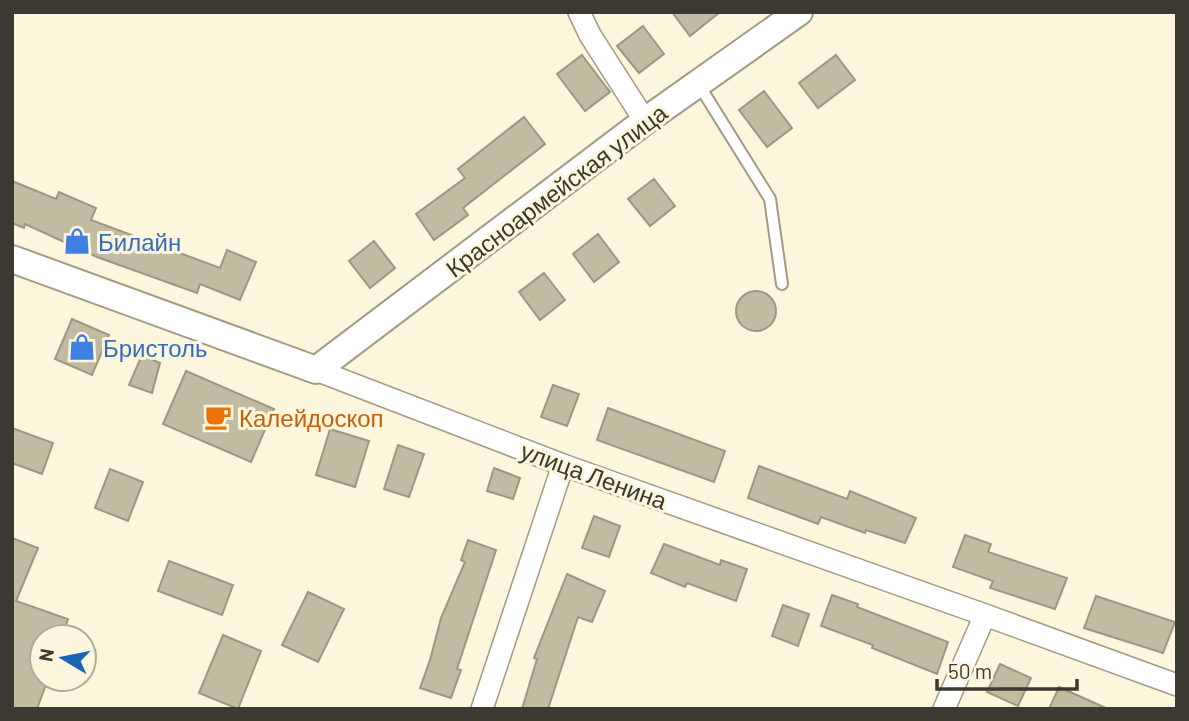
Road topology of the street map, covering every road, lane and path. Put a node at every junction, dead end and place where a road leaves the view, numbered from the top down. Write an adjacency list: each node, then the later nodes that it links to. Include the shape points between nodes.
1 (579, 12): 4 (street)
2 (799, 12): 3 (street, Красноармейская улица)
3 (699, 85): 4 (street, Красноармейская улица); 6 (lane, via 770,199)
4 (645, 121): 7 (street, Красноармейская улица)
5 (12, 259): 7 (street, улица Ленина)
6 (782, 284)
7 (316, 370): 8 (street, улица Ленина)
8 (563, 465): 9 (street, улица Ленина); 11 (street)
9 (985, 615): 10 (street, улица Ленина); 12 (street)
10 (1177, 685)
11 (482, 709)
12 (944, 709)

